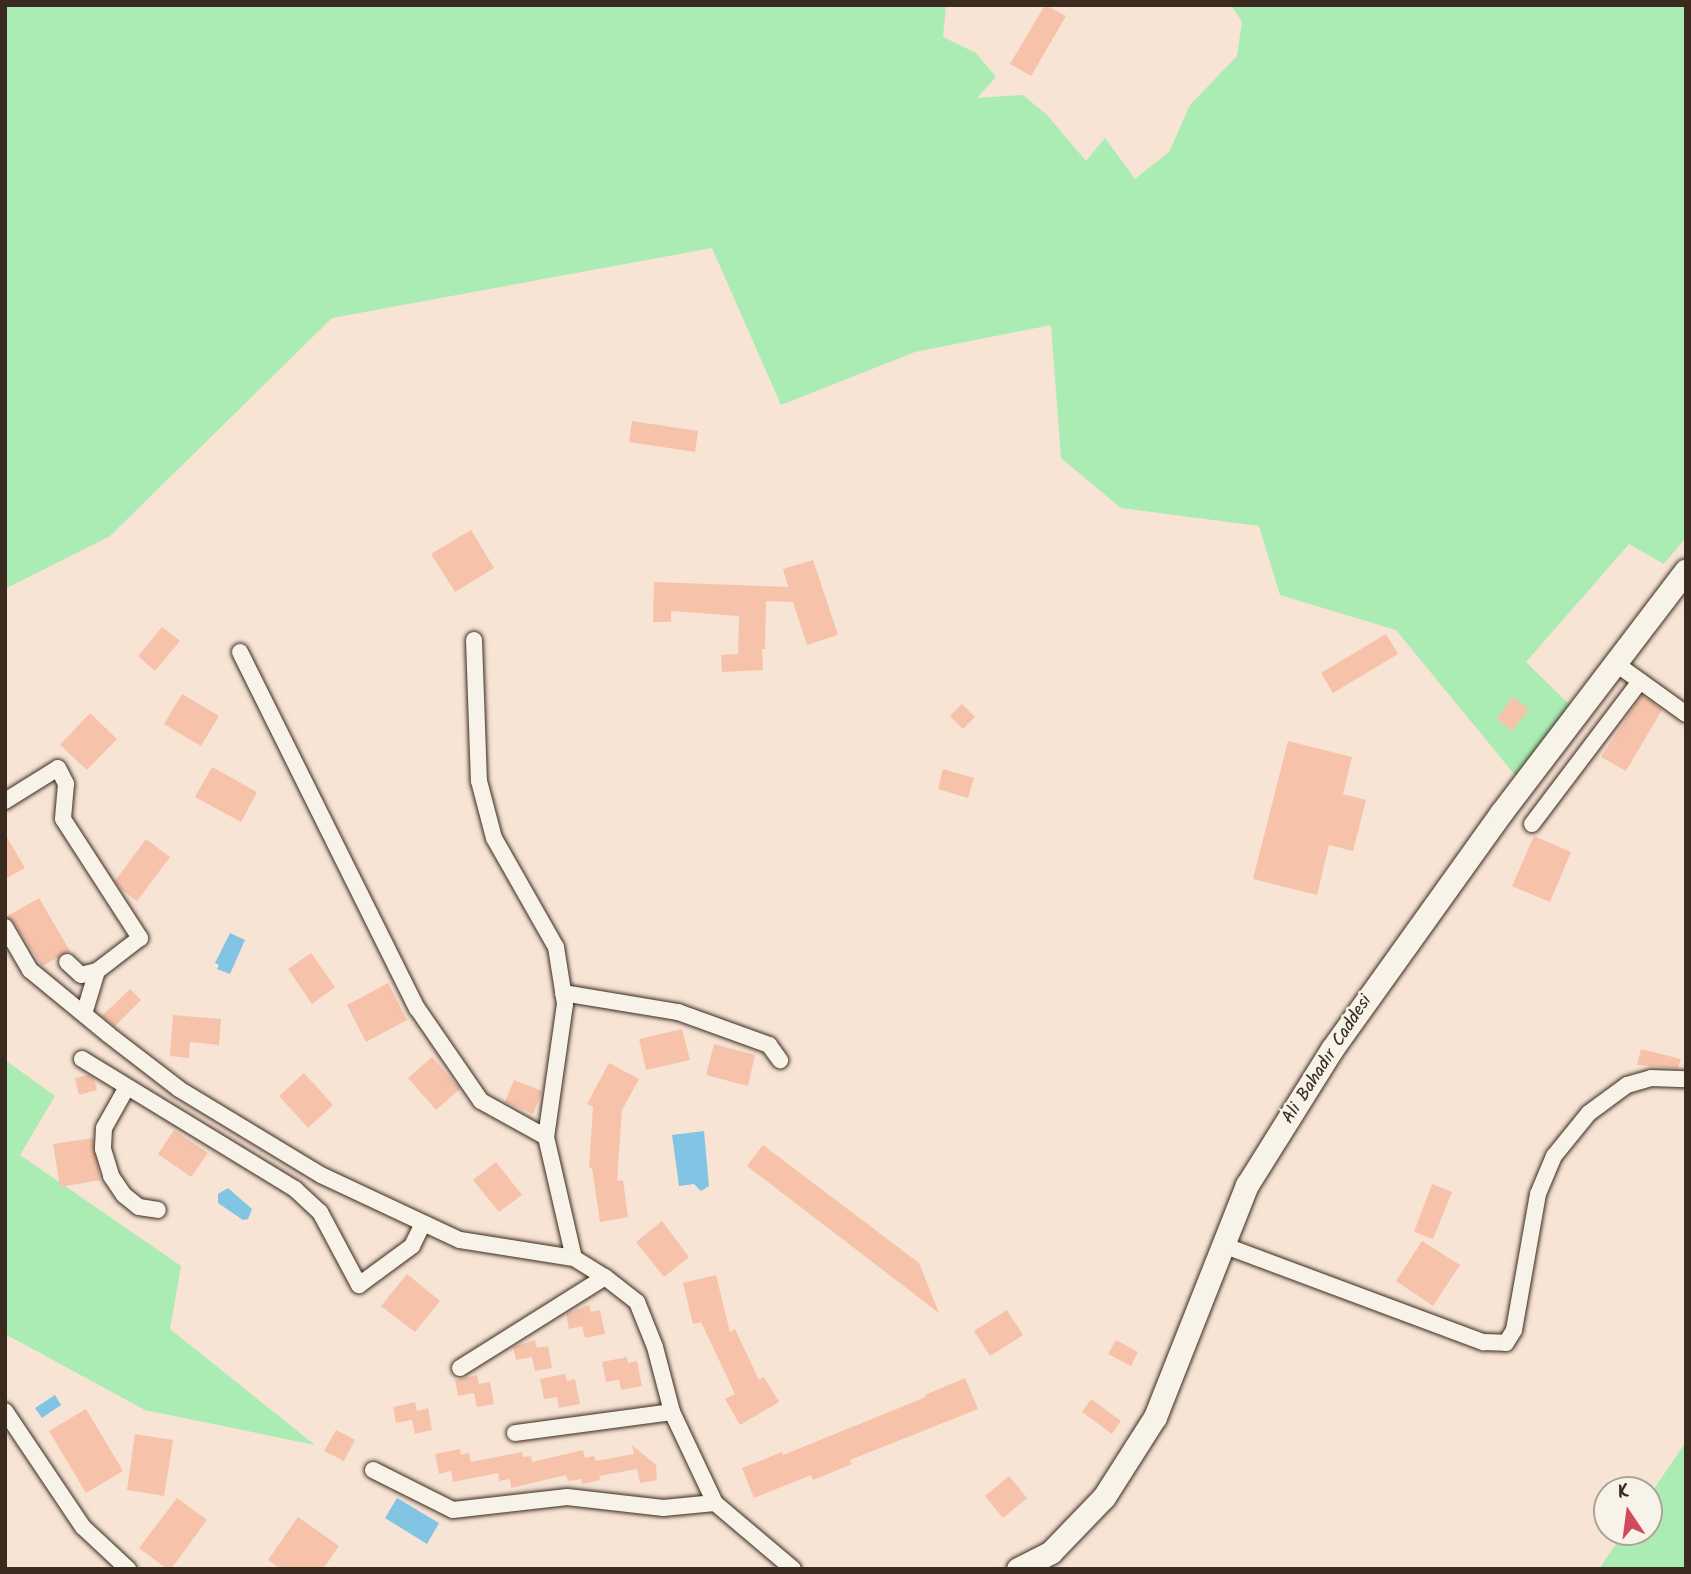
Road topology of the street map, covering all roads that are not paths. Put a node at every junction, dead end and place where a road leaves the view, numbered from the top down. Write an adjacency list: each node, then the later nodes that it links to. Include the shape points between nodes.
1 (1686, 570): 4 (main road, Ali Bahadır Caddesi)
2 (474, 640): 12 (street, via 479,781 494,838 556,947)
3 (240, 652): 18 (street, via 417,1008 481,1101)
4 (1615, 663): 5 (street); 21 (main road, Ali Bahadır Caddesi, via 1332,1049 1247,1185)
5 (1640, 681): 6 (street); 8 (street)
6 (1686, 714)
7 (5, 801): 11 (street, via 58,768 66,784 63,819 140,938)
8 (1532, 824)
9 (5, 928): 13 (street, via 30,971)
10 (67, 962): 11 (street, via 81,975)
11 (97, 971): 13 (street)
12 (563, 993): 15 (street, via 678,1012 769,1045); 18 (street)
13 (84, 1014): 20 (street, via 179,1089 321,1175)
14 (82, 1059): 17 (street)
15 (780, 1060)
16 (1686, 1079): 21 (street, via 1651,1078 1628,1084 1588,1114 1554,1156 1538,1194 1514,1330 1506,1343 1482,1342)
17 (127, 1087): 19 (street, via 104,1128 103,1149 111,1176 124,1195 139,1207); 20 (street, via 295,1189 320,1212 359,1285 412,1246)
18 (546, 1137): 22 (street)
19 (158, 1210)
20 (423, 1223): 22 (street, via 460,1240)
21 (1223, 1245): 32 (main road, Ali Bahadır Caddesi, via 1155,1417 1104,1497 1051,1552)
22 (574, 1258): 23 (street)
23 (605, 1277): 24 (street); 26 (street, via 637,1302 655,1347)
24 (460, 1368)
25 (5, 1411): 30 (street, via 83,1527)
26 (672, 1412): 27 (street); 29 (street)
27 (515, 1433)
28 (373, 1470): 29 (street, via 453,1510 567,1497 663,1508)
29 (715, 1503): 31 (street)
30 (128, 1569)
31 (793, 1569)
32 (1018, 1569)

